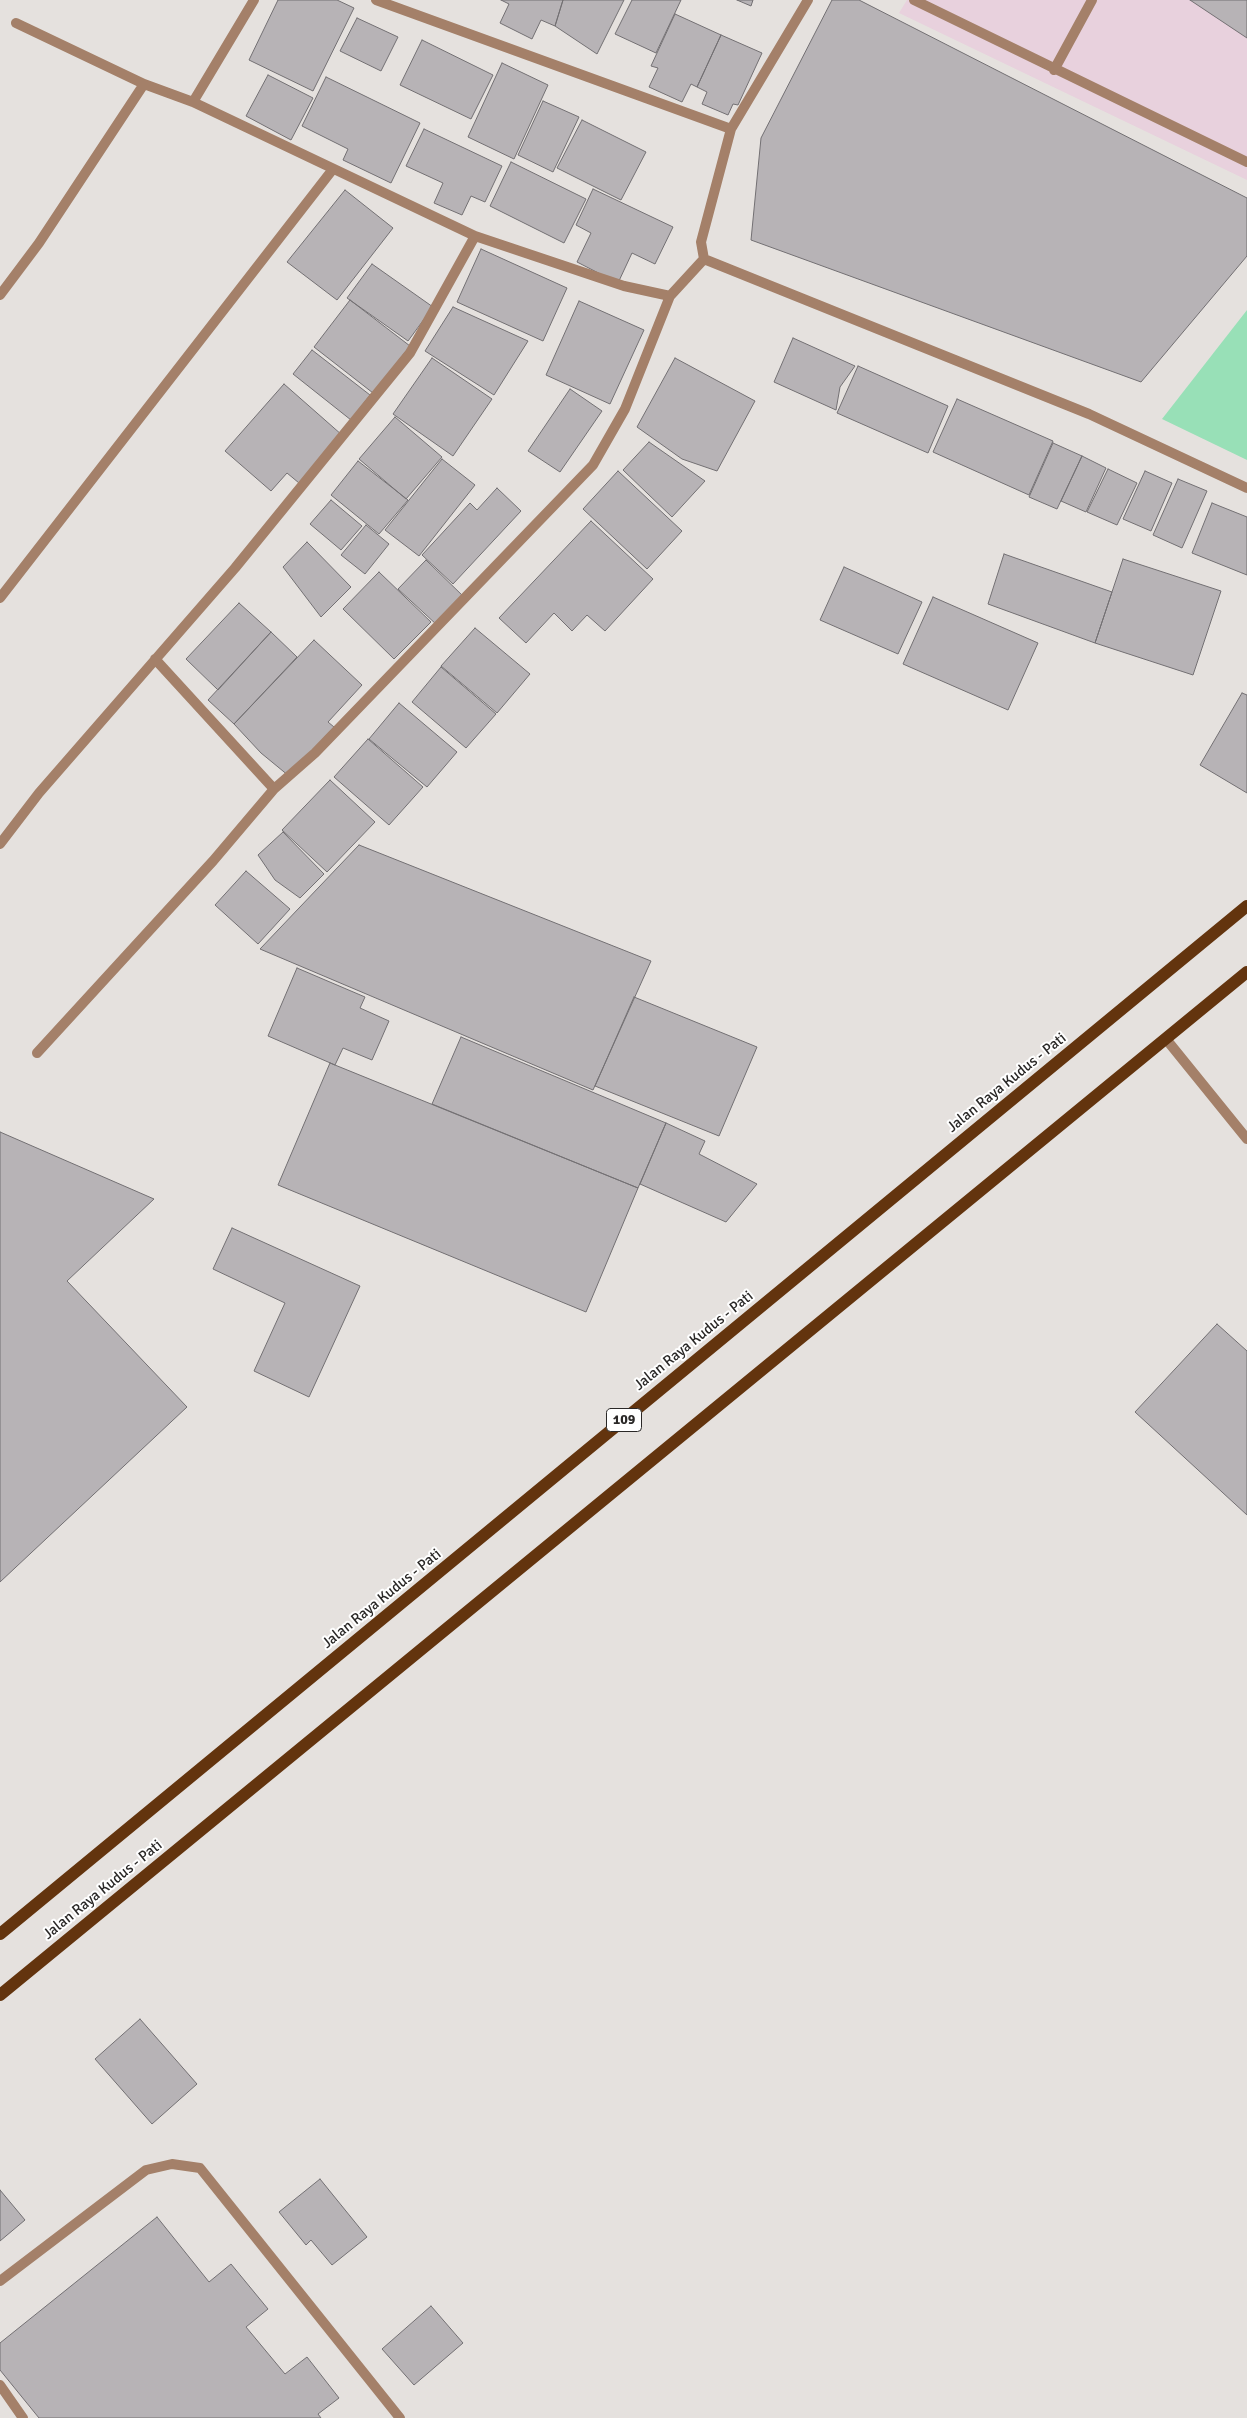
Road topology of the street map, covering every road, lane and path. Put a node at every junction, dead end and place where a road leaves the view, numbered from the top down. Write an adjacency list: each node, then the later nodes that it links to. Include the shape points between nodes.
1 (254, 0): 9 (street)
2 (376, 0): 10 (street)
3 (808, 0): 10 (street)
4 (914, 0): 7 (street)
5 (1092, 0): 7 (street)
6 (16, 23): 8 (street)
7 (1054, 70): 11 (street)
8 (144, 84): 9 (street); 15 (street, via 39,243)
9 (193, 102): 12 (street)
10 (731, 129): 14 (street, via 701,242)
11 (1247, 162)
12 (333, 169): 13 (street); 18 (street)
13 (475, 236): 16 (street, via 624,286); 19 (street, via 410,353 235,568)
14 (704, 259): 16 (street); 17 (street, via 1090,414)
15 (0, 295)
16 (670, 296): 20 (street, via 625,409 593,465 315,753)
17 (1247, 488)
18 (0, 598)
19 (155, 659): 20 (street); 21 (street, via 39,793)
20 (274, 789): 25 (street)
21 (0, 844)
22 (1247, 906): 27 (main road, Jalan Raya Kudus - Pati / 109)
23 (1247, 972): 24 (main road, Jalan Raya Kudus - Pati)
24 (1166, 1039): 26 (street); 28 (main road, Jalan Raya Kudus - Pati)
25 (37, 1053)
26 (1247, 1139)
27 (0, 1934)
28 (0, 1996)
29 (0, 2281): 32 (street, via 146,2170 172,2164 200,2168)
30 (0, 2384): 31 (street)
31 (23, 2418)
32 (400, 2418)

